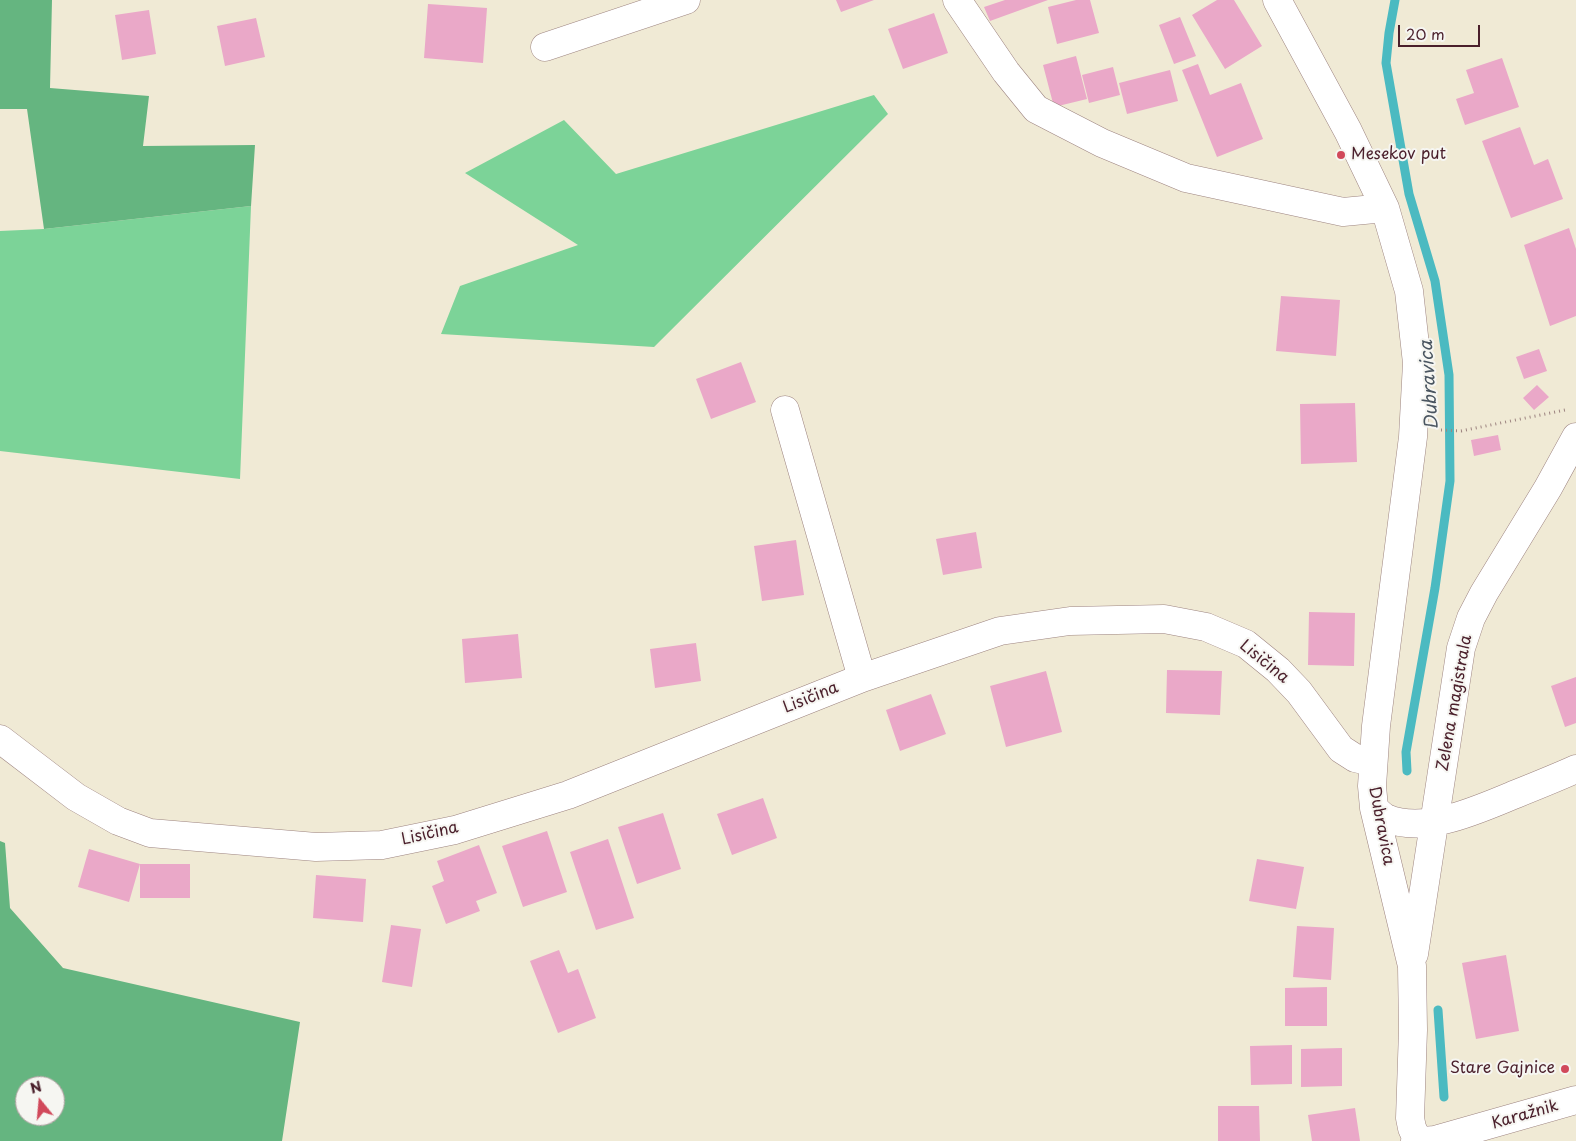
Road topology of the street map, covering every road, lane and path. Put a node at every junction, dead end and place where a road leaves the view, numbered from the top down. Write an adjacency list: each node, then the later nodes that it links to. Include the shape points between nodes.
1 (686, 0): 4 (street)
2 (957, 0): 5 (street, via 1006,72 1036,109 1102,143 1186,178 1343,212)
3 (1277, 0): 5 (street, Dubravica, via 1348,131)
4 (545, 47)
5 (1385, 208): 12 (street, Dubravica, via 1409,291 1417,363 1413,436)
6 (785, 410): 10 (street)
7 (1565, 410): 8 (path, via 1462,431)
8 (1441, 430)
9 (1576, 437): 15 (street, Zelena magistrala, via 1471,618 1461,648)
10 (862, 678): 11 (street, Lisičina, via 568,795 455,830 382,845 316,847 150,833 118,821 76,796); 12 (street, Lisičina, via 1000,631 1070,621 1164,619 1206,627 1246,644 1299,692 1341,749 1355,758)
11 (0, 739)
12 (1372, 762): 14 (street, Dubravica)
13 (1576, 770): 15 (street, via 1467,813)
14 (1374, 808): 15 (street, via 1385,817 1398,821); 16 (street, Dubravica)
15 (1434, 821): 16 (street, Zelena magistrala)
16 (1412, 966): 18 (street, Dubravica, via 1410,1118)
17 (1576, 1100): 18 (street, Karažnik, via 1435,1140)
18 (1415, 1139)

